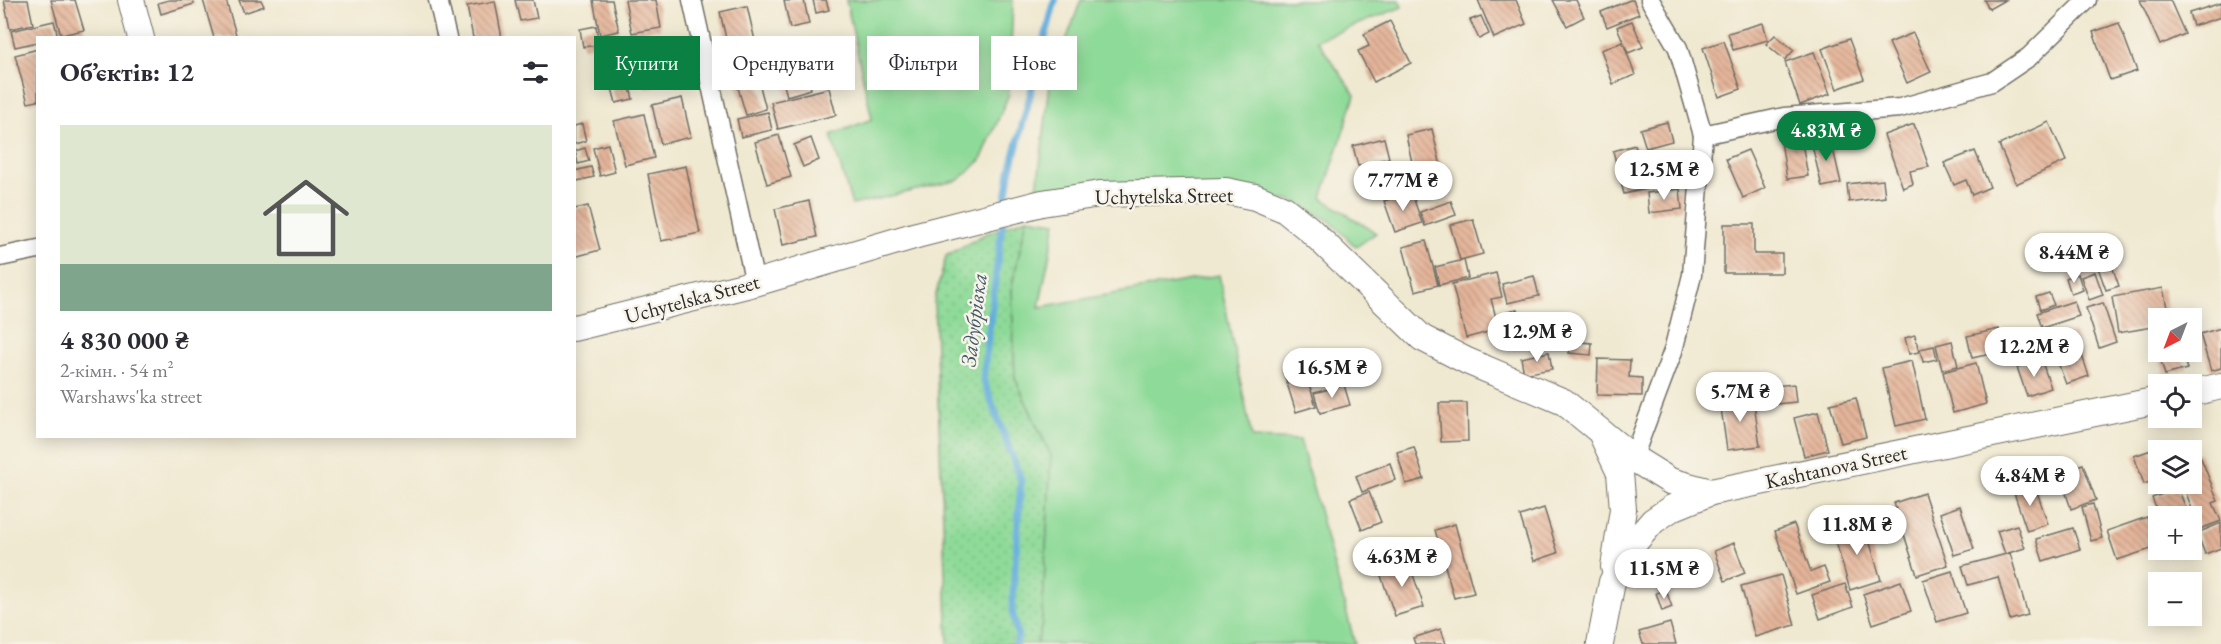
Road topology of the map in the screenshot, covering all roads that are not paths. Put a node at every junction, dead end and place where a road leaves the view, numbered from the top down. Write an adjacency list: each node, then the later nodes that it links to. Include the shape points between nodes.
1 (132, 0): 6 (main road)
2 (438, 0): 7 (street)
3 (692, 0): 11 (street)
4 (1650, 0): 8 (street, via 1678,48)
5 (2087, 0): 8 (street, via 2029,57 1992,82 1900,108 1784,117)
6 (141, 36)
7 (447, 36)
8 (1703, 135): 17 (street, via 1692,275 1673,351)
9 (36, 249): 10 (street)
10 (0, 256)
11 (755, 283): 12 (main road, Uchytelska Street); 16 (main road, Uchytelska Street, via 1042,203 1100,194 1226,191 1256,197 1284,209 1310,229 1422,338 1564,402)
12 (576, 328)
13 (2221, 386): 14 (main road)
14 (2202, 391)
15 (2148, 401): 18 (main road, Kashtanova Street)
16 (1600, 431): 17 (main road, Uchytelska Street); 19 (main road, via 1620,473 1623,509)
17 (1633, 458): 18 (main road, Uchytelska Street, via 1670,481)
18 (1711, 492): 19 (main road, Kashtanova Street, via 1672,508 1653,521 1633,544)
19 (1612, 582): 20 (main road, Kashtanova Street)
20 (1600, 644)

